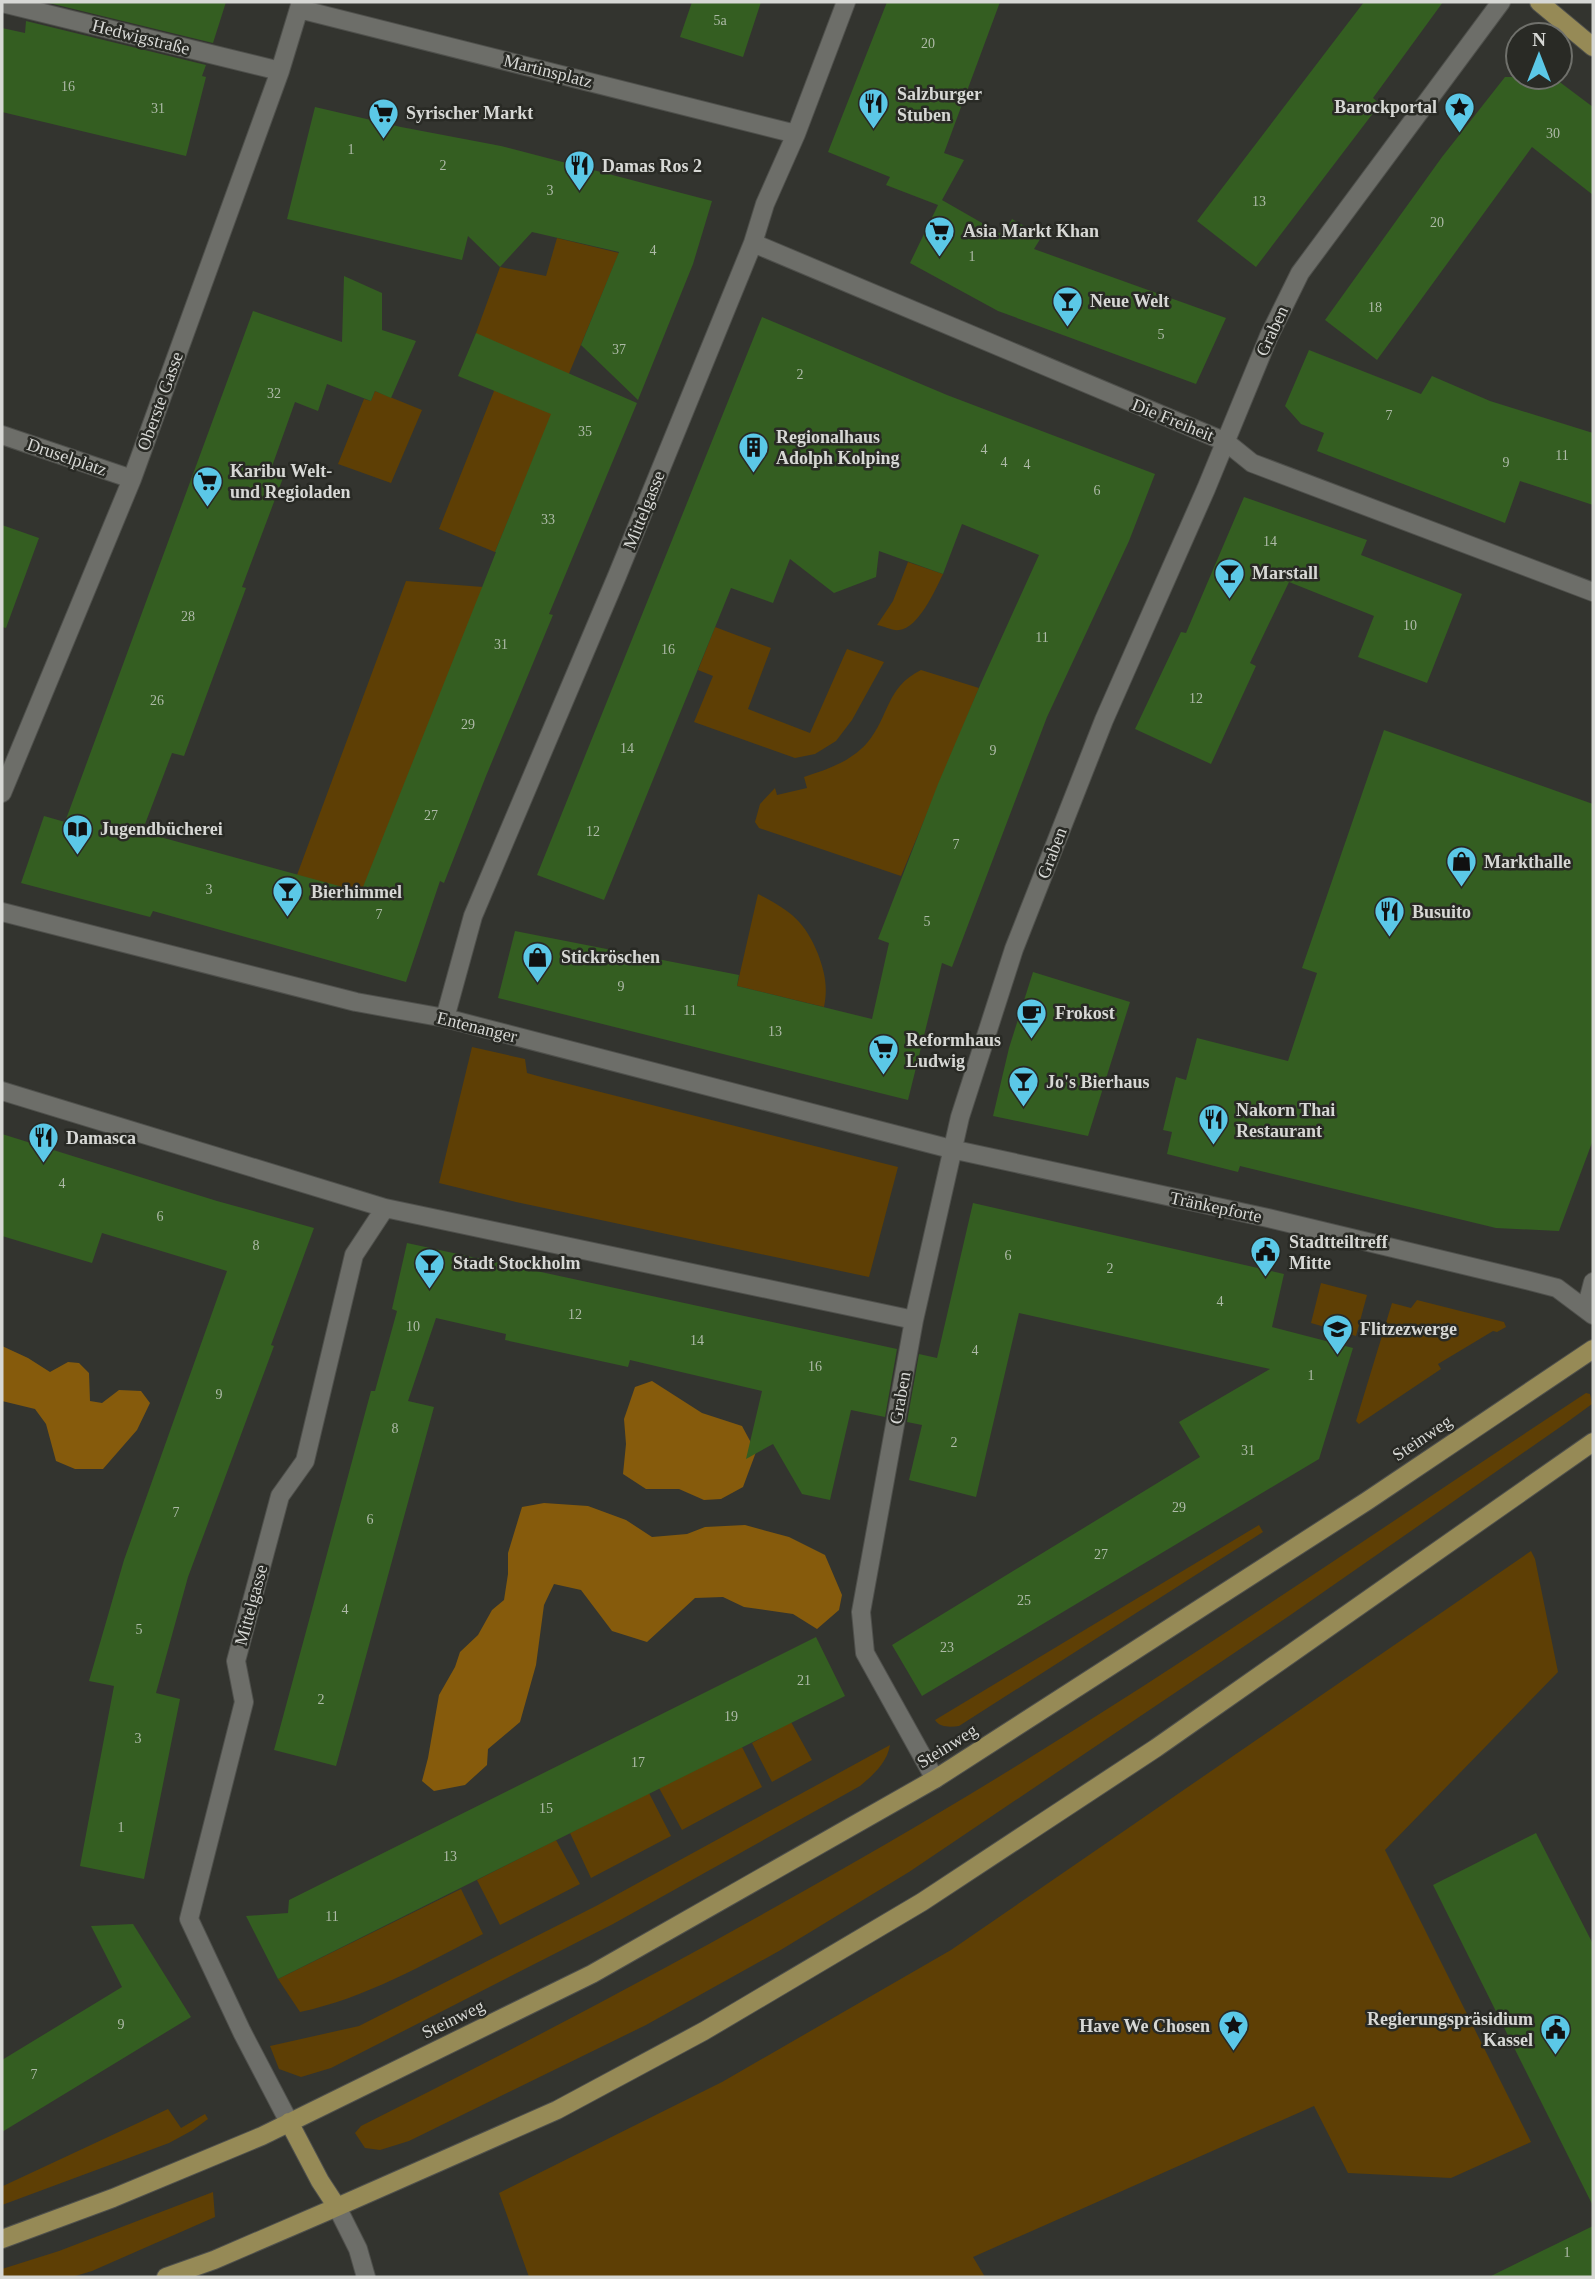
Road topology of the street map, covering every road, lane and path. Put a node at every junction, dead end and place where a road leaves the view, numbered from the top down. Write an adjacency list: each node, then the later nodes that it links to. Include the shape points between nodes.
1 (846, 2): 8 (street, Mittelgasse)
2 (1501, 2): 11 (street, Graben, via 1300,273)
3 (1539, 2): 6 (main road)
4 (2, 3): 7 (street, Hedwigstraße)
5 (300, 5): 7 (street, Oberste Gasse); 8 (street, Martinsplatz)
6 (1593, 47)
7 (280, 71): 12 (street, Oberste Gasse)
8 (796, 134): 9 (street, Mittelgasse)
9 (753, 243): 11 (street, Die Freiheit); 16 (street, Mittelgasse, via 473,916)
10 (2, 435): 12 (street, Druselplatz)
11 (1226, 442): 13 (street, Die Freiheit, via 1252,463); 18 (street, Graben, via 1104,720 1022,929)
12 (132, 479): 14 (street, Oberste Gasse)
13 (1593, 592)
14 (2, 793)
15 (2, 912): 16 (street, Entenanger, via 356,1002)
16 (445, 1018): 18 (street, Entenanger)
17 (2, 1091): 19 (street)
18 (951, 1149): 21 (street, Tränkepforte, via 1517,1277 1557,1288); 22 (street, Graben)
19 (385, 1208): 22 (street); 26 (street, Mittelgasse, via 354,1255 305,1461 280,1496 236,1661 244,1702 189,1919)
20 (1593, 1282): 21 (street)
21 (1589, 1312)
22 (914, 1320): 25 (street, Graben, via 861,1612 865,1653)
23 (1593, 1349): 25 (main road, Steinweg, via 1367,1501)
24 (1593, 1442): 27 (main road, via 1156,1748 922,1902 704,2031 556,2110)
25 (935, 1779): 26 (main road, Steinweg, via 592,1974)
26 (289, 2122): 27 (main road); 28 (main road, Steinweg, via 113,2198)
27 (337, 2207): 29 (main road); 30 (street)
28 (2, 2239)
29 (166, 2277)
30 (366, 2277)

